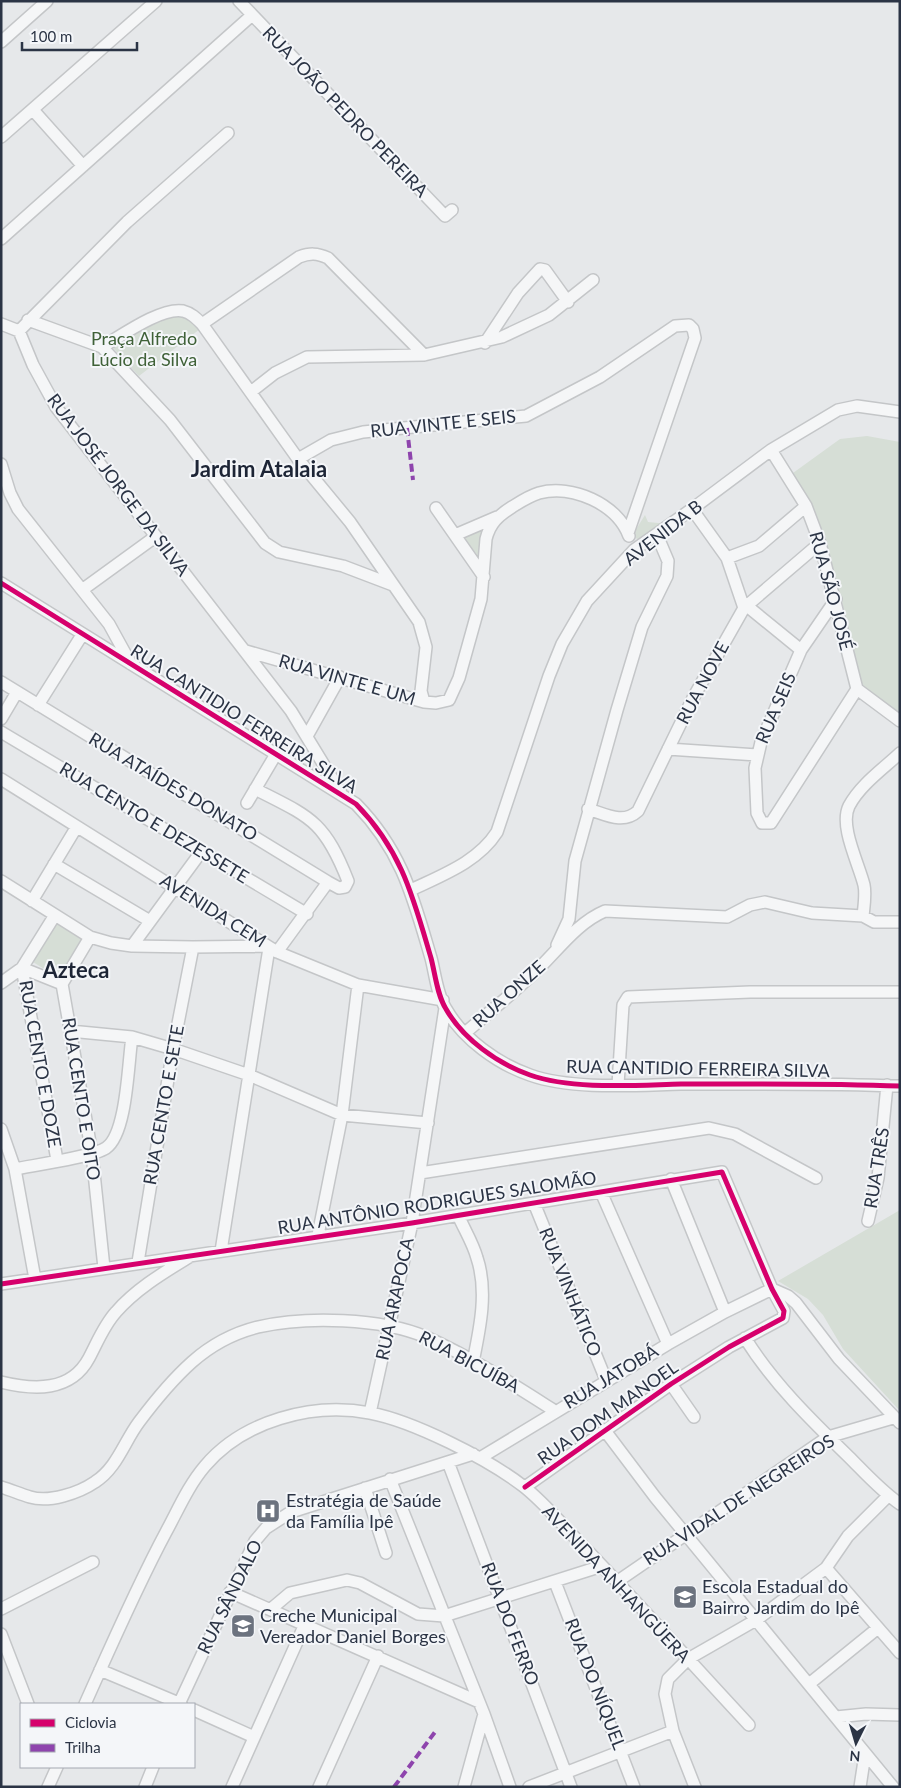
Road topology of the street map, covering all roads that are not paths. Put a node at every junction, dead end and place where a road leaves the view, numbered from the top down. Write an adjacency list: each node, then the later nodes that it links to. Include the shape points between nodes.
1 (47, 1): 5 (street)
2 (156, 1): 6 (street)
3 (239, 1): 4 (street, RUA JOÃO PEDRO PEREIRA)
4 (252, 16): 9 (street); 10 (street, RUA JOÃO PEDRO PEREIRA, via 445,216)
5 (1, 42)
6 (33, 110): 8 (street); 9 (street)
7 (228, 133): 14 (street, via 127,222)
8 (1, 137)
9 (83, 166): 11 (street)
10 (452, 210)
11 (1, 239)
12 (594, 280): 13 (street)
13 (568, 302): 18 (street, via 516,332); 18 (street, via 545,270 540,269 518,293)
14 (28, 320): 17 (street); 19 (street)
15 (1, 324): 17 (street)
16 (202, 324): 19 (street, via 183,311 168,312); 20 (street, via 299,258 319,254 328,258); 21 (street)
17 (19, 331): 33 (street, RUA JOSÉ JORGE DA SILVA, via 56,406)
18 (485, 343): 20 (street)
19 (102, 347): 39 (street, via 170,420 264,544 279,552 343,566)
20 (424, 355): 21 (street, via 307,357 274,373)
21 (252, 391): 24 (street)
22 (900, 412): 23 (street, AVENIDA B, via 857,406 838,410)
23 (771, 450): 26 (street, RUA SÃO JOSÉ); 28 (street, AVENIDA B)
24 (298, 459): 30 (street, RUA VINTE E SEIS, via 331,440 363,432 526,416 600,377 675,326 689,325 695,338); 39 (street, via 350,522)
25 (1, 464): 40 (street, via 18,509)
26 (806, 506): 34 (street, RUA SÃO JOSÉ); 36 (street, via 759,546)
27 (436, 508): 31 (street)
28 (692, 510): 32 (street, AVENIDA B); 36 (street)
29 (497, 517): 30 (street, via 539,493 567,492 611,510); 31 (street); 37 (street, via 486,539)
30 (628, 533): 35 (street)
31 (455, 535): 37 (street)
32 (657, 535): 35 (street, AVENIDA B); 65 (street, via 668,561 667,576 642,627)
33 (156, 538): 40 (street); 45 (street, RUA JOSÉ JORGE DA SILVA)
34 (820, 543): 41 (street, RUA SÃO JOSÉ); 42 (street, RUA NOVE)
35 (634, 550): 72 (street, AVENIDA B, via 587,601 562,644 497,832 491,841 457,868)
36 (727, 558): 42 (street)
37 (484, 577): 51 (street, RUA VINTE E UM, via 459,678 448,700)
38 (1, 583): 43 (street, RUA CANTIDIO FERREIRA SILVA)
39 (393, 585): 51 (street, via 424,634 426,647 421,691)
40 (82, 590): 46 (street, via 109,624)
41 (836, 599): 44 (street, RUA SEIS); 49 (street, RUA SÃO JOSÉ)
42 (746, 607): 44 (street); 57 (street, RUA NOVE, via 693,698)
43 (82, 635): 46 (street, RUA CANTIDIO FERREIRA SILVA); 52 (street)
44 (801, 650): 60 (street, RUA SEIS)
45 (246, 651): 47 (street, RUA VINTE E UM); 56 (street, RUA JOSÉ JORGE DA SILVA)
46 (131, 665): 59 (street, RUA CANTIDIO FERREIRA SILVA)
47 (340, 677): 51 (street, RUA VINTE E UM); 56 (street)
48 (1, 682): 50 (street, RUA ATAÍDES DONATO)
49 (856, 689): 54 (street); 60 (street, RUA SEIS, via 777,818 766,825 758,820 757,813)
50 (17, 692): 52 (street, RUA ATAÍDES DONATO); 53 (street)
51 (424, 702)
52 (38, 705): 70 (street, RUA ATAÍDES DONATO)
53 (1, 719)
54 (900, 721)
55 (1, 732): 67 (street, RUA CENTO E DEZESSETE)
56 (307, 736): 63 (street, RUA JOSÉ JORGE DA SILVA)
57 (668, 749): 60 (street); 65 (street, RUA NOVE, via 633,816 619,819)
58 (900, 753): 76 (street, via 862,789 846,815 864,885)
59 (276, 754): 62 (street); 63 (street, RUA CANTIDIO FERREIRA SILVA)
60 (757, 755)
61 (1, 780): 66 (street, AVENIDA CEM)
62 (255, 789): 64 (street); 70 (street, RUA ATAÍDES DONATO, via 306,815 321,828 348,881 345,887 339,888)
63 (341, 794): 72 (street, RUA CANTIDIO FERREIRA SILVA, via 374,823 397,857)
64 (247, 802)
65 (588, 809): 83 (street, via 575,861 569,919)
66 (76, 828): 68 (street); 71 (street, AVENIDA CEM)
67 (201, 852): 71 (street); 74 (street, RUA CENTO E DEZESSETE)
68 (54, 864): 73 (street); 77 (street)
69 (1, 881): 73 (street)
70 (328, 882): 74 (street)
71 (175, 886): 77 (street); 82 (street, AVENIDA CEM)
72 (411, 890): 89 (street, RUA CANTIDIO FERREIRA SILVA)
73 (32, 901): 75 (street)
74 (307, 914): 82 (street)
75 (55, 915): 79 (street); 84 (street)
76 (863, 916): 78 (street, RUA ONZE, via 874,922); 83 (street, RUA ONZE, via 812,913 765,902 750,905 727,917 605,911 596,914)
77 (150, 921): 80 (street)
78 (900, 922)
79 (90, 937): 80 (street); 86 (street)
80 (132, 946): 81 (street)
81 (193, 947): 82 (street); 93 (street, RUA CENTO E SETE)
82 (271, 948): 87 (street, AVENIDA CEM); 94 (street)
83 (552, 955): 91 (street, RUA ONZE)
84 (22, 968): 85 (street); 86 (street); 102 (street, RUA CENTO E DOZE)
85 (4, 977)
86 (62, 984): 90 (street, RUA CENTO E OITO)
87 (358, 985): 89 (street, AVENIDA CEM); 98 (street)
88 (900, 992): 95 (street, via 750,992 628,997 623,1005)
89 (444, 1004): 91 (street, RUA CANTIDIO FERREIRA SILVA); 99 (street, RUA ARAPOCA)
90 (70, 1031): 92 (street); 101 (street, RUA CENTO E OITO)
91 (465, 1033): 95 (street, RUA CANTIDIO FERREIRA SILVA, via 501,1063 532,1076 561,1082)
92 (132, 1037): 93 (street); 101 (street, via 117,1132 106,1148)
93 (173, 1049): 94 (street); 115 (street, RUA CENTO E SETE)
94 (249, 1075): 98 (street); 113 (street)
95 (618, 1085): 96 (street, RUA CANTIDIO FERREIRA SILVA)
96 (887, 1085): 97 (street, RUA CANTIDIO FERREIRA SILVA); 110 (street, RUA TRÊS, via 878,1178)
97 (900, 1086)
98 (342, 1115): 99 (street); 112 (street)
99 (428, 1123): 104 (street, RUA ARAPOCA)
100 (1, 1129): 103 (street)
101 (92, 1154): 102 (street); 116 (street, RUA CENTO E OITO)
102 (57, 1160): 103 (street)
103 (15, 1169): 117 (street)
104 (420, 1173): 105 (street, via 709,1128 735,1134); 111 (street, RUA ARAPOCA)
105 (816, 1178)
106 (671, 1179): 107 (street, RUA ANTÔNIO RODRIGUES SALOMÃO); 119 (street, RUA ANTÔNIO RODRIGUES SALOMÃO, via 718,1171 723,1173); 120 (street)
107 (601, 1192): 108 (street, RUA ANTÔNIO RODRIGUES SALOMÃO); 124 (street)
108 (534, 1203): 109 (street, RUA ANTÔNIO RODRIGUES SALOMÃO); 126 (street, RUA VINHÁTICO)
109 (458, 1215): 111 (street, RUA ANTÔNIO RODRIGUES SALOMÃO); 125 (street, via 477,1257 481,1278 482,1307)
110 (868, 1221)
111 (412, 1223): 112 (street, RUA ANTÔNIO RODRIGUES SALOMÃO); 122 (street, RUA ARAPOCA)
112 (318, 1235): 113 (street, RUA ANTÔNIO RODRIGUES SALOMÃO)
113 (221, 1251): 114 (street, RUA ANTÔNIO RODRIGUES SALOMÃO)
114 (195, 1254): 115 (street, RUA ANTÔNIO RODRIGUES SALOMÃO); 127 (street, via 154,1278 115,1313 76,1376 46,1387)
115 (138, 1262): 116 (street, RUA ANTÔNIO RODRIGUES SALOMÃO)
116 (104, 1268): 117 (street, RUA ANTÔNIO RODRIGUES SALOMÃO)
117 (35, 1278): 118 (street, RUA ANTÔNIO RODRIGUES SALOMÃO)
118 (1, 1284)
119 (772, 1289): 120 (street, RUA JATOBÁ); 121 (street, RUA ANTÔNIO RODRIGUES SALOMÃO); 132 (street, via 796,1303 827,1345)
120 (725, 1312): 124 (street, RUA JATOBÁ)
121 (784, 1315): 123 (street, RUA DOM MANOEL, via 781,1320)
122 (390, 1327): 125 (street, RUA BICUÍBA, via 427,1338); 130 (street, RUA ARAPOCA); 138 (street, RUA BICUÍBA, via 313,1322 258,1327 233,1336 191,1363 138,1422 112,1467 95,1482 72,1493 41,1498 31,1498)
123 (745, 1338): 128 (street, RUA DOM MANOEL); 134 (street, via 773,1379)
124 (668, 1344): 126 (street, RUA JATOBÁ)
125 (473, 1362): 129 (street, RUA BICUÍBA)
126 (606, 1380): 129 (street, RUA JATOBÁ)
127 (1, 1382)
128 (672, 1384): 131 (street); 133 (street, RUA DOM MANOEL)
129 (555, 1411): 135 (street, RUA JATOBÁ)
130 (370, 1413): 135 (street, AVENIDA ANHANGÜERA, via 420,1430); 162 (street, AVENIDA ANHANGÜERA, via 336,1411 293,1415 254,1429 224,1446 192,1483 141,1580)
131 (694, 1417)
132 (896, 1420): 134 (street, RUA VIDAL DE NEGREIROS)
133 (606, 1432): 139 (street, RUA DOM MANOEL); 143 (street)
134 (828, 1437): 141 (street); 143 (street, RUA VIDAL DE NEGREIROS)
135 (477, 1456): 136 (street, RUA SÂNDALO); 139 (street, AVENIDA ANHANGÜERA)
136 (448, 1462): 137 (street, RUA SÂNDALO); 151 (street, RUA DO FERRO)
137 (390, 1480): 140 (street, RUA SÂNDALO); 154 (street)
138 (1, 1487)
139 (524, 1487): 146 (street, AVENIDA ANHANGÜERA)
140 (365, 1488): 144 (street); 150 (street, RUA SÂNDALO, via 292,1512 266,1528 254,1541)
141 (888, 1496): 142 (street); 147 (street, via 848,1536)
142 (900, 1504)
143 (686, 1533): 148 (street, RUA VIDAL DE NEGREIROS); 155 (street)
144 (386, 1553)
145 (93, 1562): 152 (street)
146 (602, 1566): 148 (street, AVENIDA ANHANGÜERA); 149 (street)
147 (826, 1568): 155 (street); 157 (street)
148 (618, 1581): 161 (street, AVENIDA ANHANGÜERA)
149 (555, 1582): 151 (street); 176 (street, RUA DO NÍQUEL)
150 (230, 1592): 153 (street); 168 (street, RUA SÂNDALO)
151 (500, 1597): 154 (street); 180 (street, RUA DO FERRO)
152 (1, 1609)
153 (271, 1609): 154 (street, via 290,1594 347,1580 360,1583 418,1614); 156 (street)
154 (444, 1616): 164 (street)
155 (756, 1620): 161 (street); 163 (street)
156 (304, 1624): 160 (street); 175 (street)
157 (878, 1628): 159 (street); 163 (street)
158 (1, 1634): 165 (street)
159 (900, 1653)
160 (378, 1656): 164 (street); 184 (street)
161 (688, 1659): 173 (street, AVENIDA ANHANGÜERA); 174 (street, via 668,1679 665,1688)
162 (100, 1670): 166 (street, AVENIDA ANHANGÜERA); 167 (street)
163 (809, 1684): 172 (street)
164 (479, 1702): 170 (street)
165 (28, 1703)
166 (85, 1703)
167 (178, 1703)
168 (180, 1703)
169 (195, 1710): 175 (street)
170 (484, 1714): 185 (street); 186 (street)
171 (900, 1715): 172 (street)
172 (836, 1717): 177 (street)
173 (749, 1725)
174 (673, 1731): 176 (street); 190 (street)
175 (254, 1737): 183 (street)
176 (622, 1751): 180 (street); 189 (street, RUA DO NÍQUEL)
177 (865, 1754): 191 (street); 192 (street)
178 (152, 1768): 182 (street)
179 (54, 1769): 181 (street)
180 (566, 1772): 187 (street); 188 (street, RUA DO FERRO)
181 (48, 1787)
182 (144, 1787)
183 (232, 1787)
184 (319, 1787)
185 (464, 1787)
186 (510, 1787)
187 (529, 1787)
188 (571, 1787)
189 (634, 1787)
190 (695, 1787)
191 (860, 1787)
192 (893, 1787)

